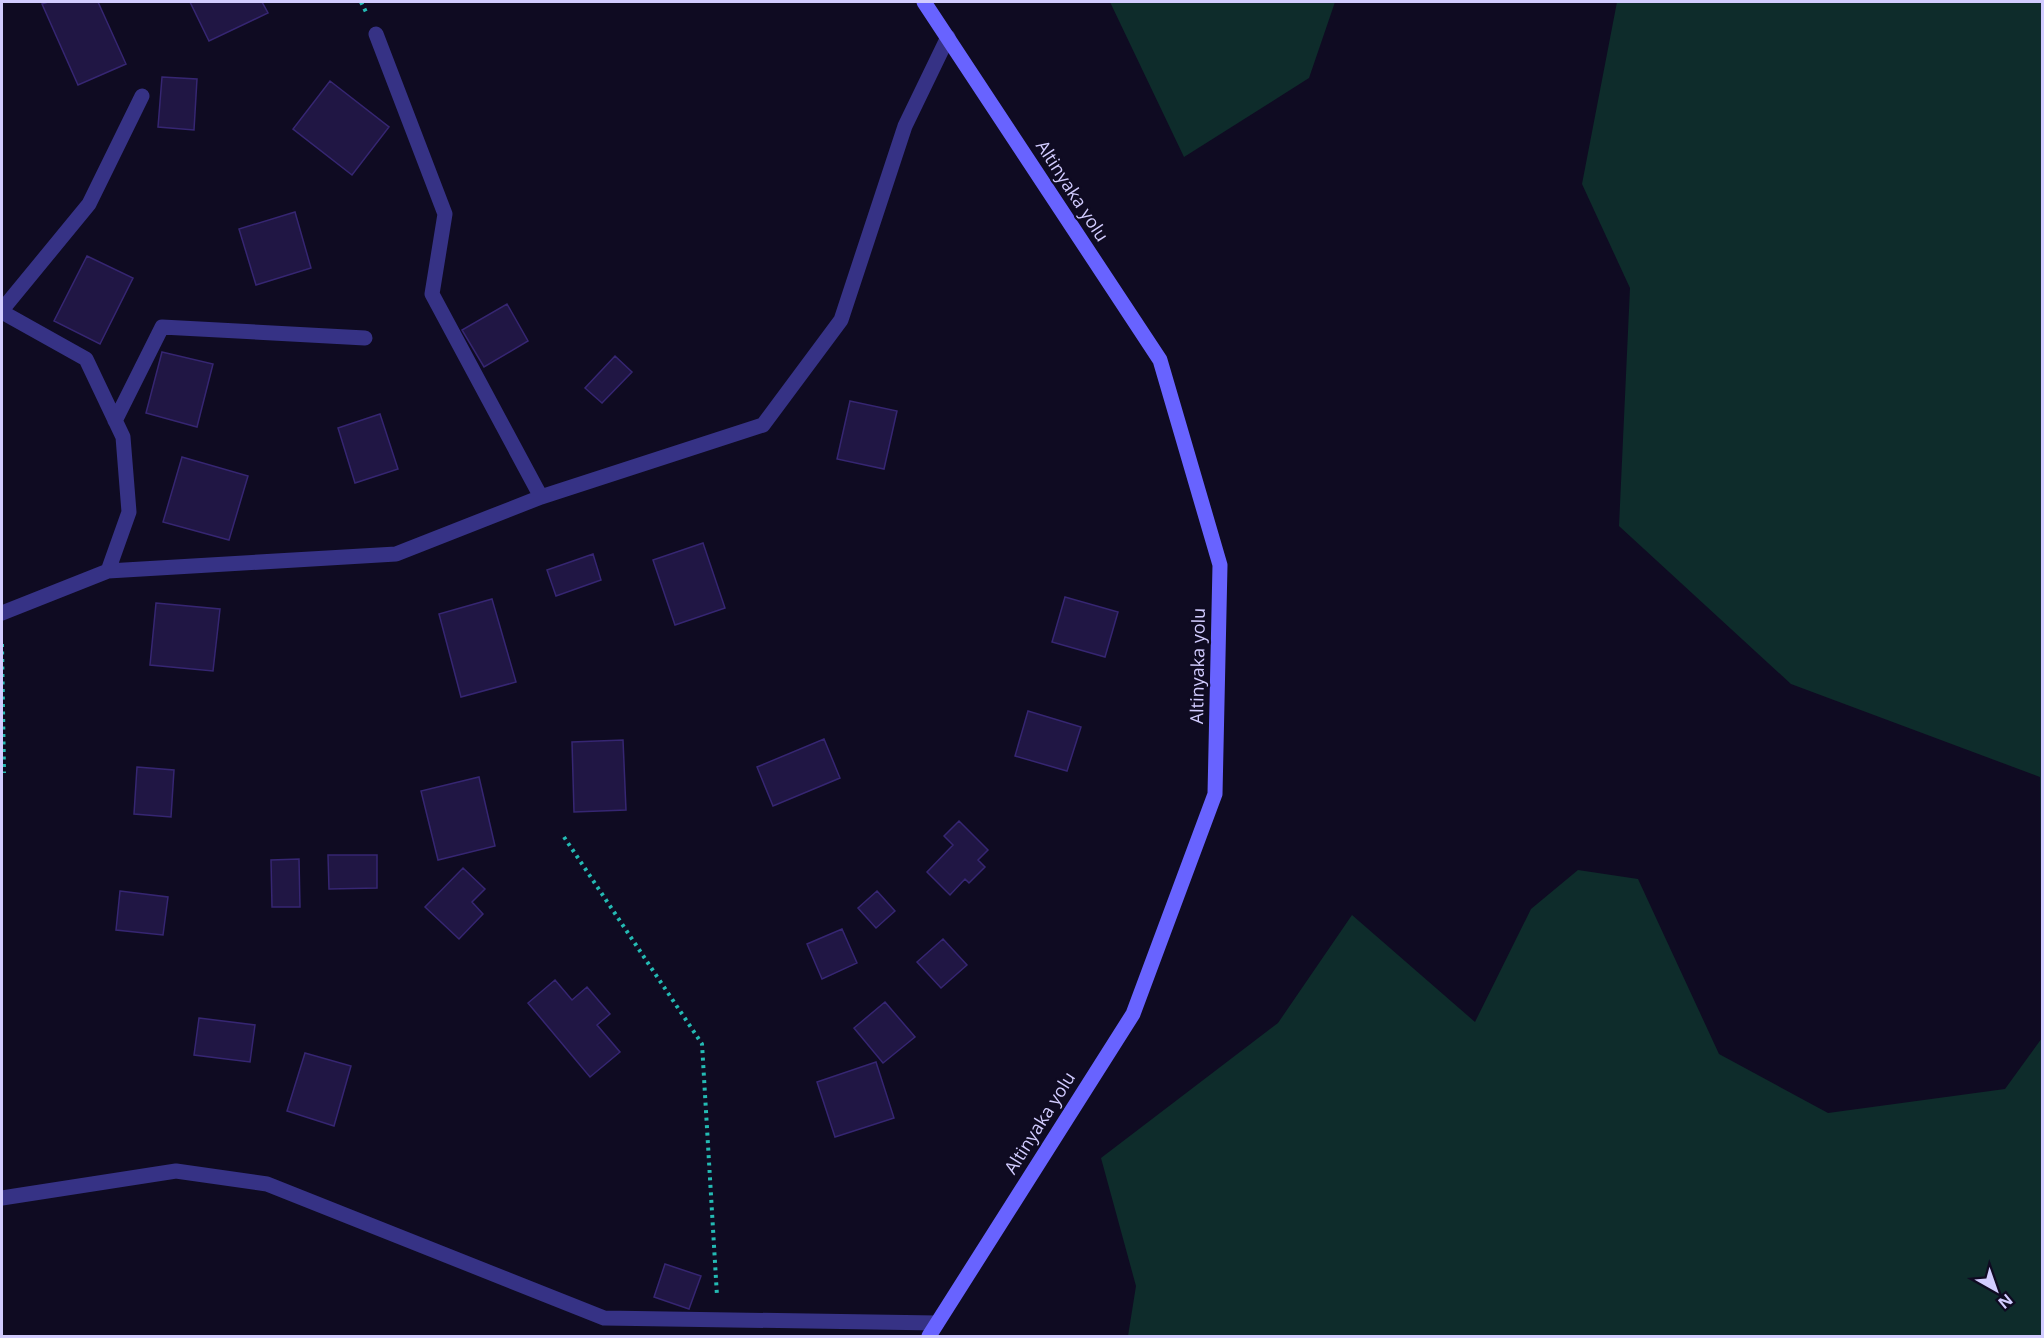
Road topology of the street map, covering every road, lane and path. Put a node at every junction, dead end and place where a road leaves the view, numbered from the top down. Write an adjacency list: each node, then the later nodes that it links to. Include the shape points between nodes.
1 (924, 2): 3 (main road, Altinyaka yolu)
2 (376, 34): 8 (street, via 445,214 432,294)
3 (948, 37): 8 (street, via 905,126 841,320 763,425); 16 (main road, Altinyaka yolu, via 1160,360 1220,565 1215,794 1133,1014)
4 (142, 96): 5 (street, via 89,204)
5 (2, 311): 7 (street, via 86,359)
6 (365, 338): 7 (street, via 162,327)
7 (115, 421): 9 (street, via 123,437 129,512)
8 (541, 497): 9 (street, via 396,554)
9 (108, 571): 10 (street)
10 (2, 612)
11 (2, 644): 12 (path)
12 (4, 773)
13 (564, 837): 15 (path, via 702,1044)
14 (2, 1198): 15 (street, via 176,1171 267,1184 604,1318)
15 (719, 1321): 16 (street)
16 (933, 1330)

